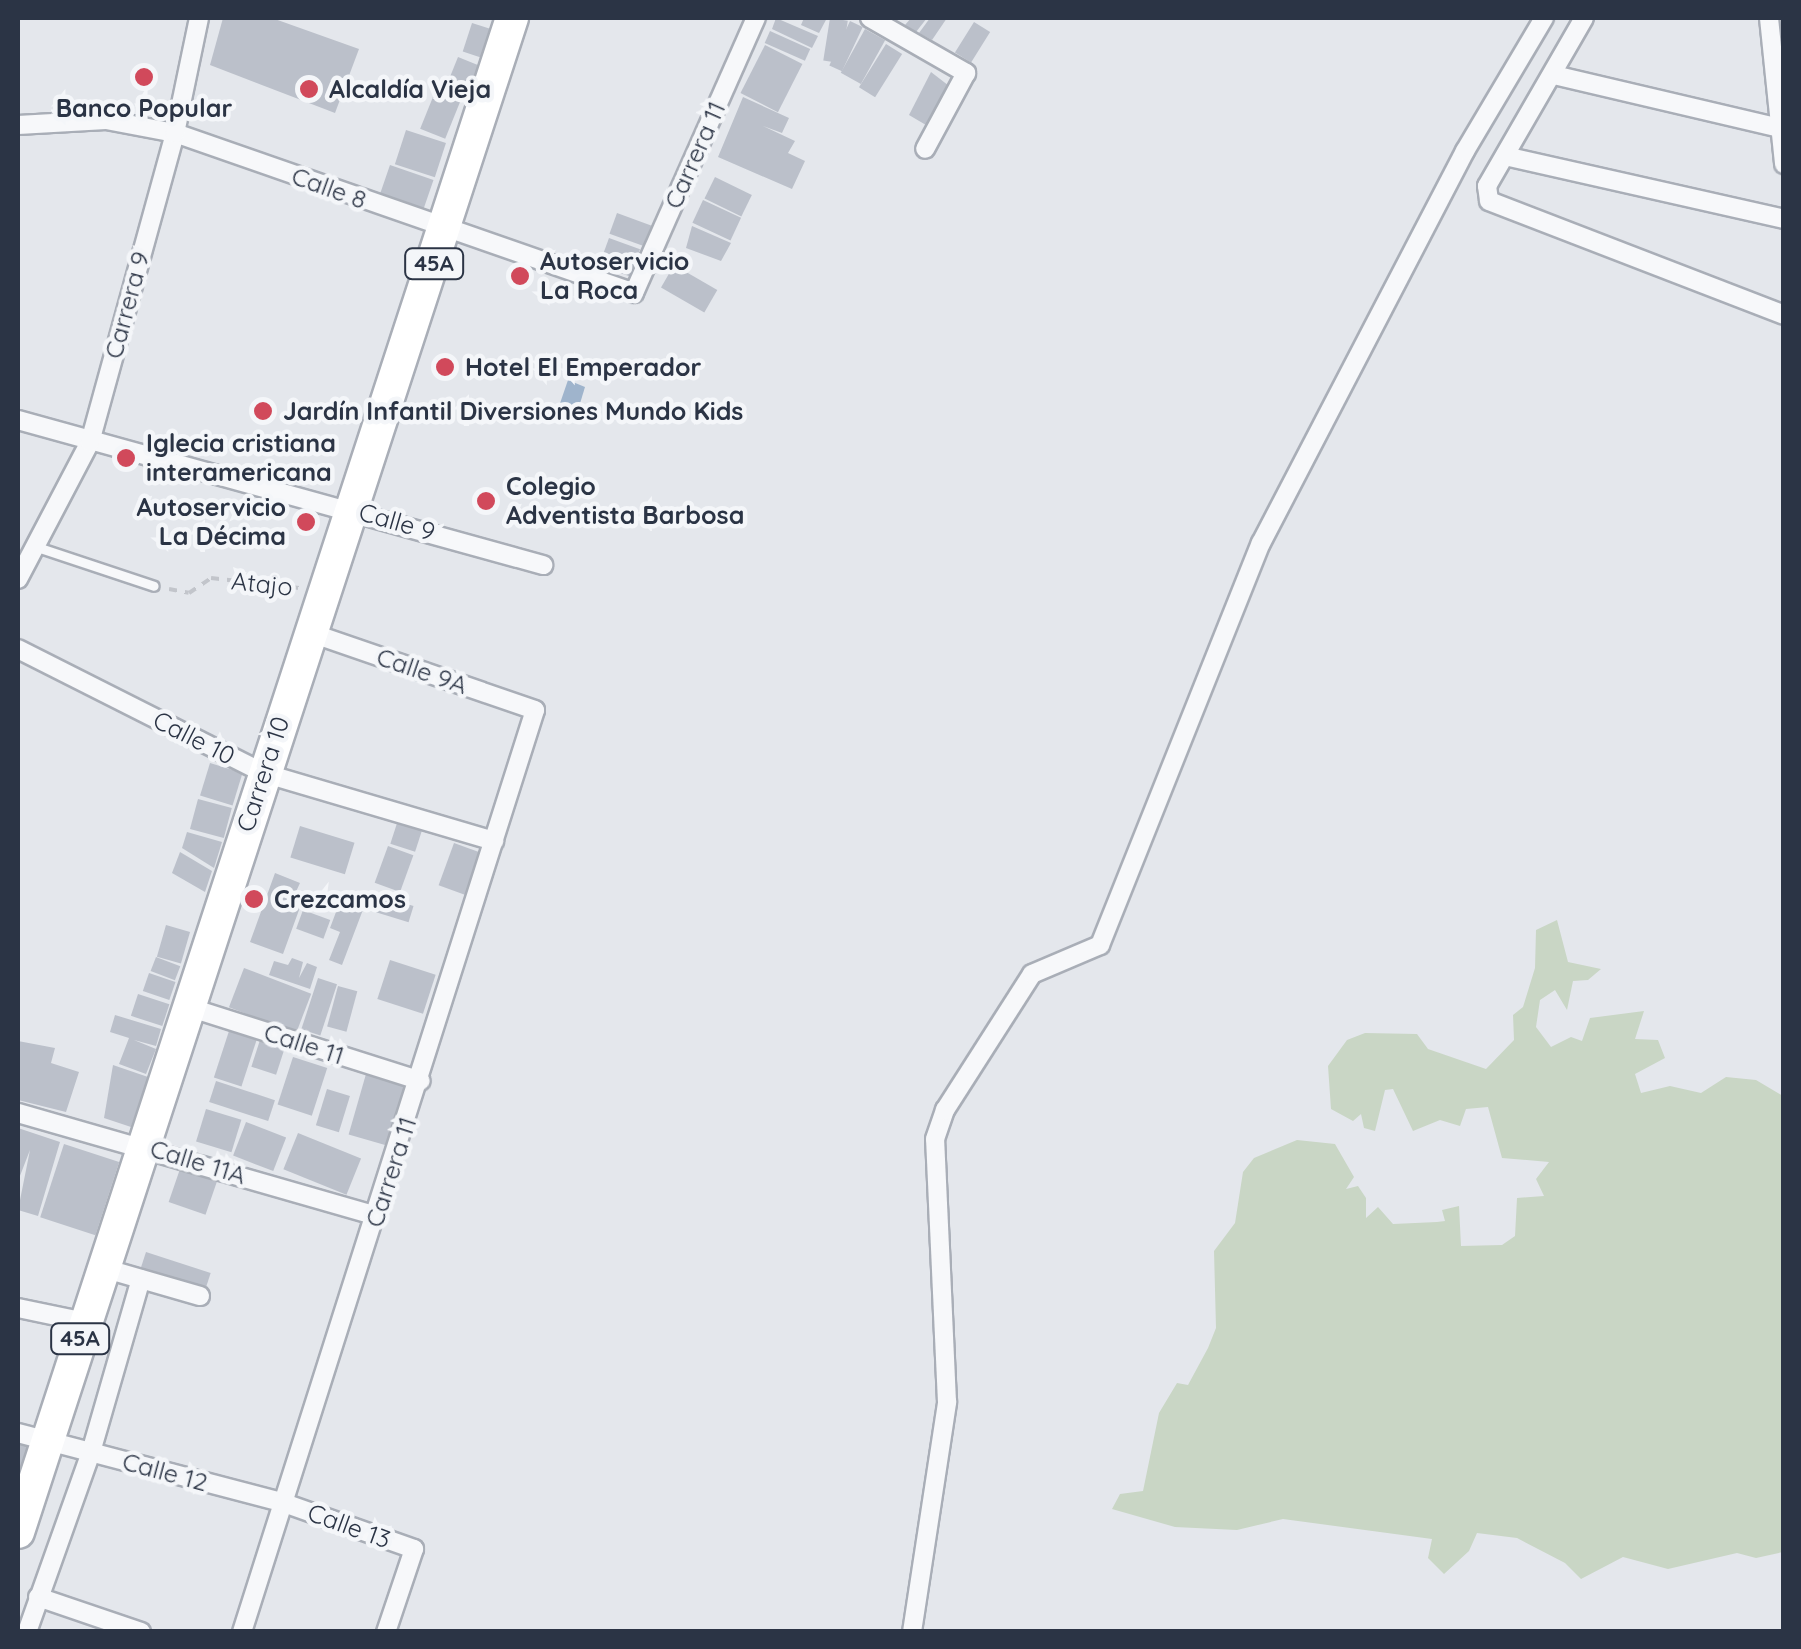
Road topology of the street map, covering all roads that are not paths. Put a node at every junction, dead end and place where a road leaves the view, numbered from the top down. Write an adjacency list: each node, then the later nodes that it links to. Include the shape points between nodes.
1 (199, 18): 11 (street, Carrera 9)
2 (512, 18): 16 (highway, Carrera 10 / 45A)
3 (756, 18): 17 (street, Carrera 11)
4 (870, 18): 12 (street, via 966,74)
5 (1544, 18): 50 (street, via 1465,151 1261,543 1100,945 1032,974 944,1110 936,1139 947,1402)
6 (1584, 18): 8 (street)
7 (1769, 18): 10 (street)
8 (1554, 76): 10 (street); 13 (street)
9 (18, 125): 11 (street, Calle 8, via 106,120)
10 (1780, 128): 14 (street)
11 (174, 133): 16 (street, Calle 8); 20 (street, Carrera 9)
12 (925, 150)
13 (1505, 156): 15 (street); 18 (street, via 1487,186 1489,202)
14 (1784, 164)
15 (1784, 219)
16 (445, 230): 17 (street, Calle 8); 21 (highway, Carrera 10 / 45A)
17 (634, 293)
18 (1784, 315)
19 (18, 420): 20 (street, Calle 9)
20 (90, 442): 21 (street, Calle 9); 22 (street, Carrera 9)
21 (353, 508): 23 (street, Calle 9); 26 (highway, Carrera 10 / 45A)
22 (34, 546): 24 (street, Carrera 9); 25 (lane)
23 (542, 565)
24 (18, 579)
25 (154, 586)
26 (309, 632): 28 (street, Calle 9A); 29 (highway, Carrera 10 / 45A)
27 (18, 649): 29 (street, Calle 10)
28 (535, 710): 30 (street, Carrera 11)
29 (263, 773): 30 (street, Calle 10); 31 (highway, Carrera 10 / 45A)
30 (494, 841): 32 (street, Carrera 11)
31 (188, 1007): 32 (street, Calle 11); 34 (highway, Carrera 10 / 45A)
32 (421, 1081): 35 (street, Carrera 11)
33 (18, 1113): 34 (street, Calle 11A)
34 (142, 1146): 35 (street, Calle 11A); 36 (highway, Carrera 10 / 45A)
35 (377, 1216): 43 (street, Carrera 11)
36 (103, 1268): 37 (street); 40 (highway, Carrera 10 / 45A)
37 (141, 1279): 38 (street); 42 (street)
38 (200, 1296)
39 (18, 1308): 40 (street)
40 (86, 1322): 41 (highway, Carrera 10 / 45A)
41 (32, 1437): 42 (street, Calle 12); 44 (highway, Carrera 10 / 45A)
42 (91, 1452): 43 (street, Calle 12); 45 (street)
43 (284, 1503): 48 (street, Carrera 11); 49 (street, Calle 13, via 414,1550)
44 (18, 1532)
45 (38, 1597): 46 (street); 47 (street)
46 (26, 1632)
47 (141, 1632)
48 (242, 1632)
49 (386, 1632)
50 (912, 1632)

